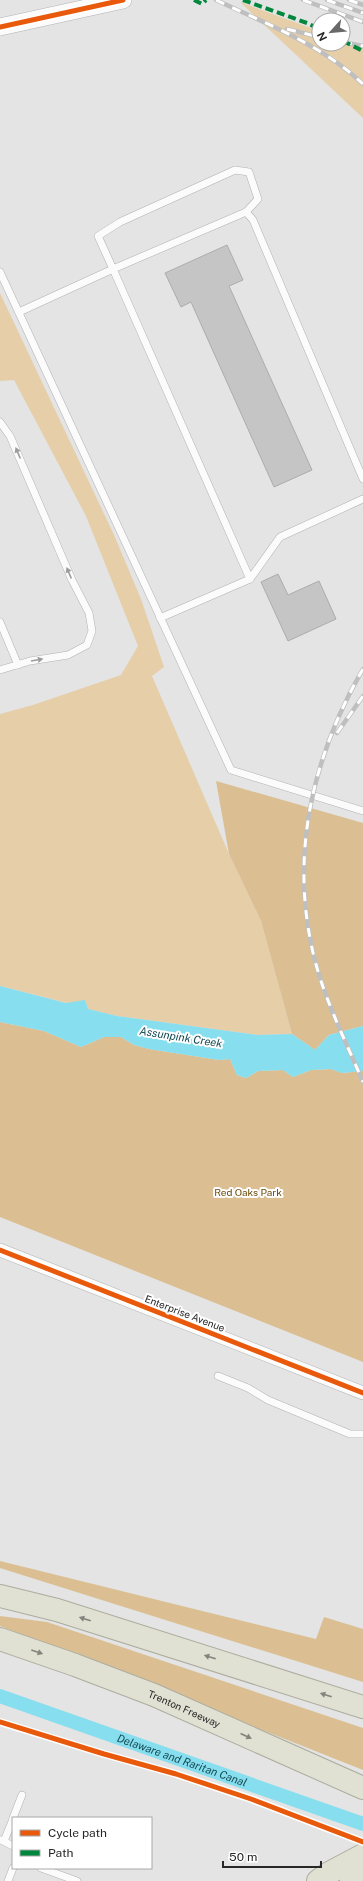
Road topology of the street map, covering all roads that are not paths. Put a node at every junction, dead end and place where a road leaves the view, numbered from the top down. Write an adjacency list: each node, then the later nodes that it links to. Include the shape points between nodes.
1 (123, 0): 2 (street)
2 (0, 27)
3 (246, 212): 4 (lane); 4 (lane, via 258,199 250,172 235,170 120,222 98,236); 8 (lane, via 253,220)
4 (113, 270): 6 (lane); 10 (lane)
5 (0, 272): 6 (lane)
6 (19, 312): 11 (lane)
7 (0, 422): 13 (lane, one-way to 7, via 68,655 87,645 92,631 89,613 72,580 10,436)
8 (363, 479)
9 (363, 499): 10 (lane, via 280,537)
10 (250, 579): 11 (lane)
11 (160, 618): 15 (lane, via 231,770)
12 (0, 622): 13 (lane)
13 (18, 665): 14 (lane)
14 (0, 670)
15 (363, 811)
16 (0, 1250): 18 (street, Enterprise Avenue)
17 (218, 1376): 19 (lane, via 350,1434)
18 (363, 1393)
19 (363, 1434)
20 (0, 1596): 22 (highway, one-way to 20, via 80,1617)
21 (0, 1640): 23 (highway, Trenton Freeway, one-way to 23, via 154,1695)
22 (363, 1707)
23 (363, 1788)
24 (22, 1796): 25 (lane)
25 (14, 1817)
26 (12, 1821): 27 (lane)
27 (2, 1841): 28 (lane)
28 (12, 1846)
29 (363, 1856): 35 (highway)
30 (13, 1869): 33 (lane)
31 (44, 1869): 34 (lane)
32 (363, 1874): 36 (highway)
33 (8, 1881)
34 (77, 1881)
35 (318, 1881)
36 (351, 1881)

